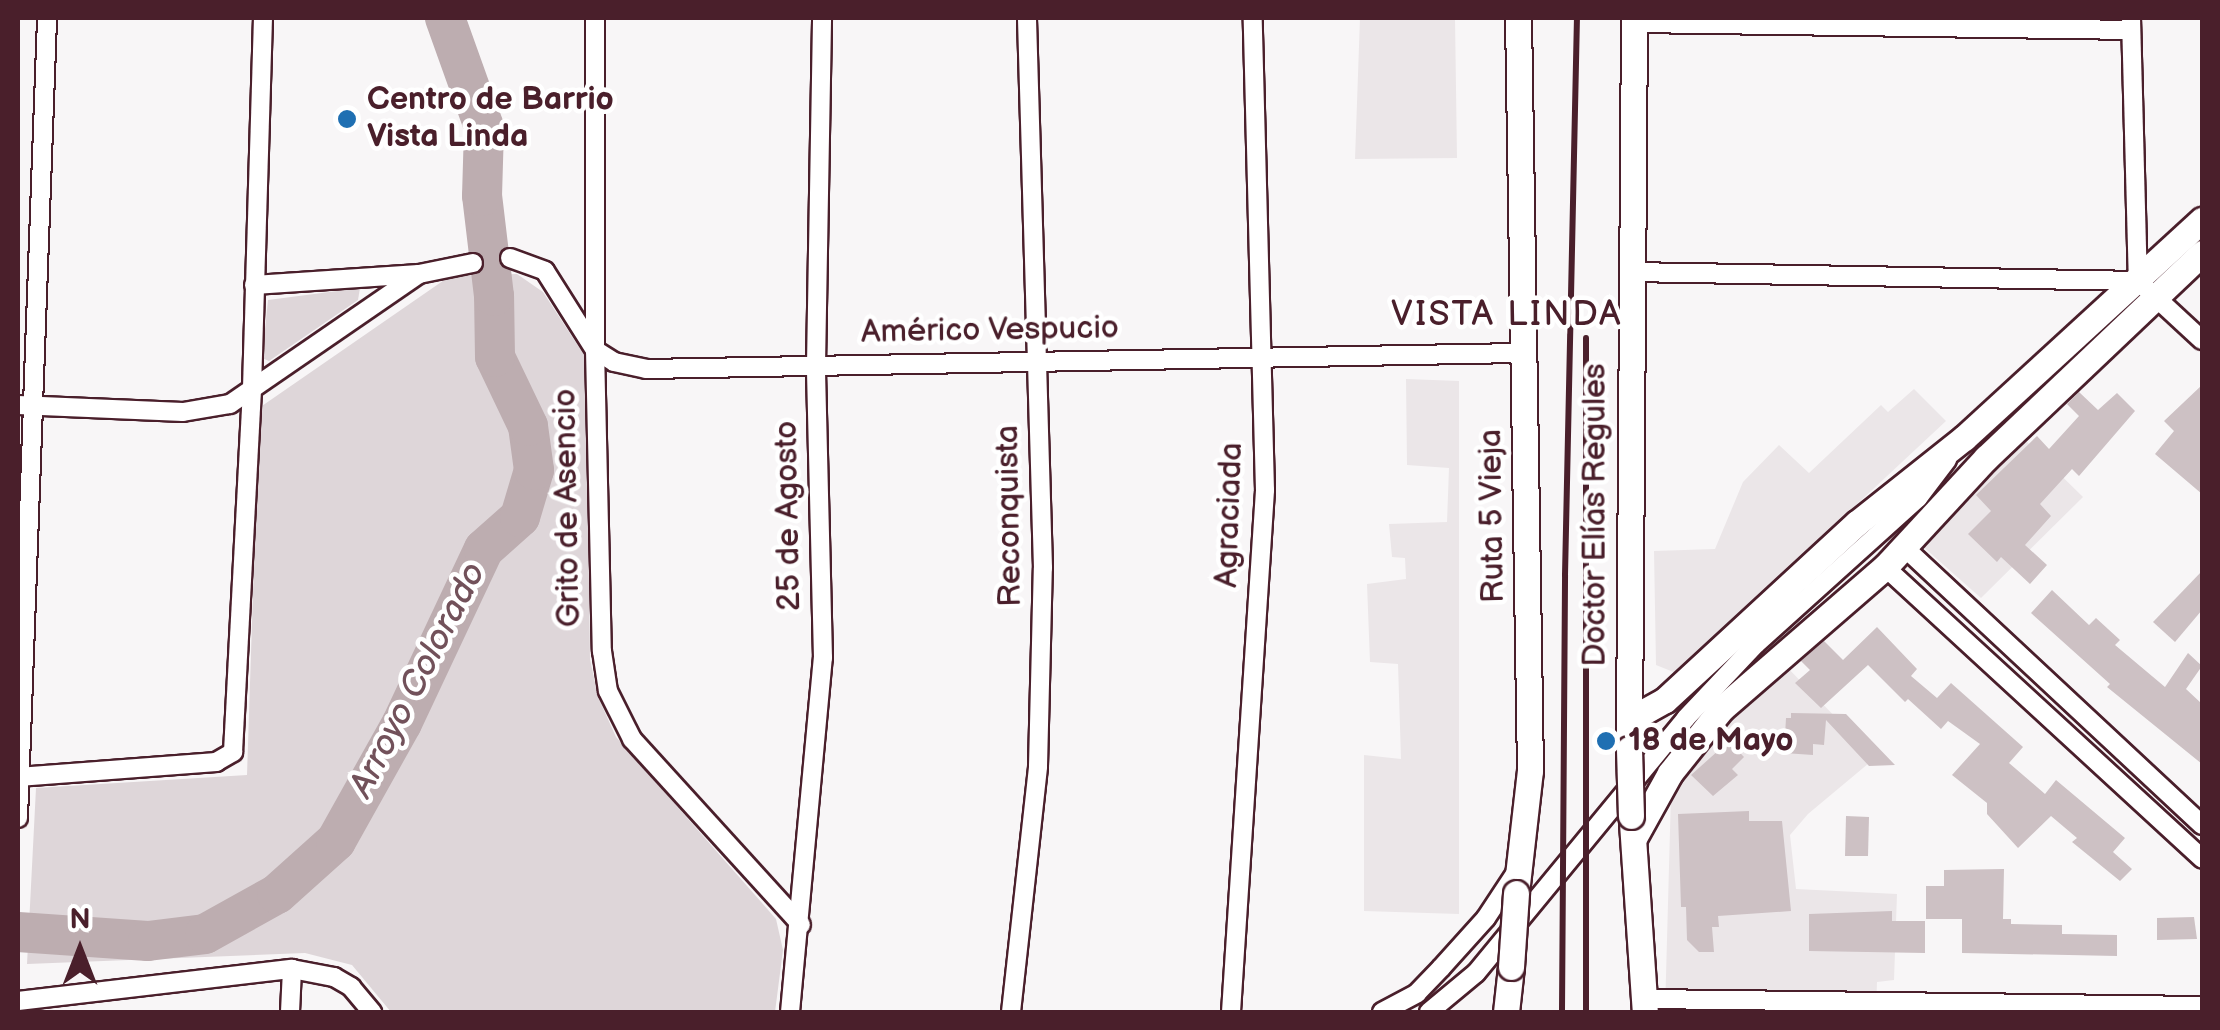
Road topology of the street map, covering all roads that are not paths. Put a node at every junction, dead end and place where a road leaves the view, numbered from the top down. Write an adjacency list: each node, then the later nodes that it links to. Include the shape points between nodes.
1 (47, 18): 11 (street)
2 (263, 18): 18 (street)
3 (595, 18): 21 (street, Grito de Asencio)
4 (822, 18): 25 (street, 25 de Agosto)
5 (1027, 18): 24 (street, Reconquista)
6 (1253, 18): 23 (street, Agraciada)
7 (1518, 18): 22 (street, Ruta 5 Vieja)
8 (1634, 20): 9 (street); 16 (street, Doctor Elías Regules)
9 (2131, 24): 19 (street)
10 (18, 184): 11 (street)
11 (39, 185): 27 (street)
12 (2202, 220): 19 (street)
13 (2202, 252): 19 (street)
14 (510, 258): 21 (street, via 545,271)
15 (473, 263): 17 (street)
16 (1630, 272): 19 (street); 34 (street, Doctor Elías Regules)
17 (419, 274): 18 (street); 26 (street)
18 (254, 285): 26 (street)
19 (2146, 289): 20 (street); 28 (street); 29 (street)
20 (2202, 340)
21 (595, 350): 25 (street, Américo Vespucio, via 646,368); 41 (street, Grito de Asencio, via 608,690 632,739)
22 (1523, 353): 23 (street, Américo Vespucio); 40 (street, Ruta 5 Vieja, via 1530,772)
23 (1261, 355): 24 (street, Américo Vespucio); 50 (street, Agraciada, via 1264,490)
24 (1036, 360): 25 (street, Américo Vespucio); 49 (street, Reconquista, via 1043,568 1038,766)
25 (816, 365): 41 (street, 25 de Agosto, via 822,658)
26 (252, 388): 27 (street, via 230,404 184,412); 35 (street, via 232,752 216,762)
27 (24, 406): 33 (street)
28 (1964, 438): 30 (street); 34 (street, via 1857,523 1665,700)
29 (1986, 458): 30 (street); 31 (street)
30 (1918, 498): 52 (street, via 1756,644 1686,718 1476,973)
31 (1905, 548): 32 (street); 37 (street)
32 (1885, 566): 38 (street, via 1721,710); 39 (street)
33 (21, 623): 35 (street)
34 (1630, 720): 38 (street, Doctor Elías Regules, bridge)
35 (19, 777): 36 (street)
36 (18, 818)
37 (2202, 825)
38 (1633, 827): 44 (street, Doctor Elías Regules)
39 (2202, 859)
40 (1517, 882): 51 (street, via 1417,993); 53 (street, Ruta 5 Vieja, bridge)
41 (801, 925): 48 (street, 25 de Agosto)
42 (292, 970): 43 (street); 46 (street); 47 (street, via 334,977)
43 (18, 1001)
44 (1645, 1006): 45 (street)
45 (2202, 1006)
46 (290, 1012)
47 (372, 1012)
48 (790, 1012)
49 (1012, 1012)
50 (1231, 1012)
51 (1382, 1012)
52 (1430, 1012)
53 (1506, 1012)

